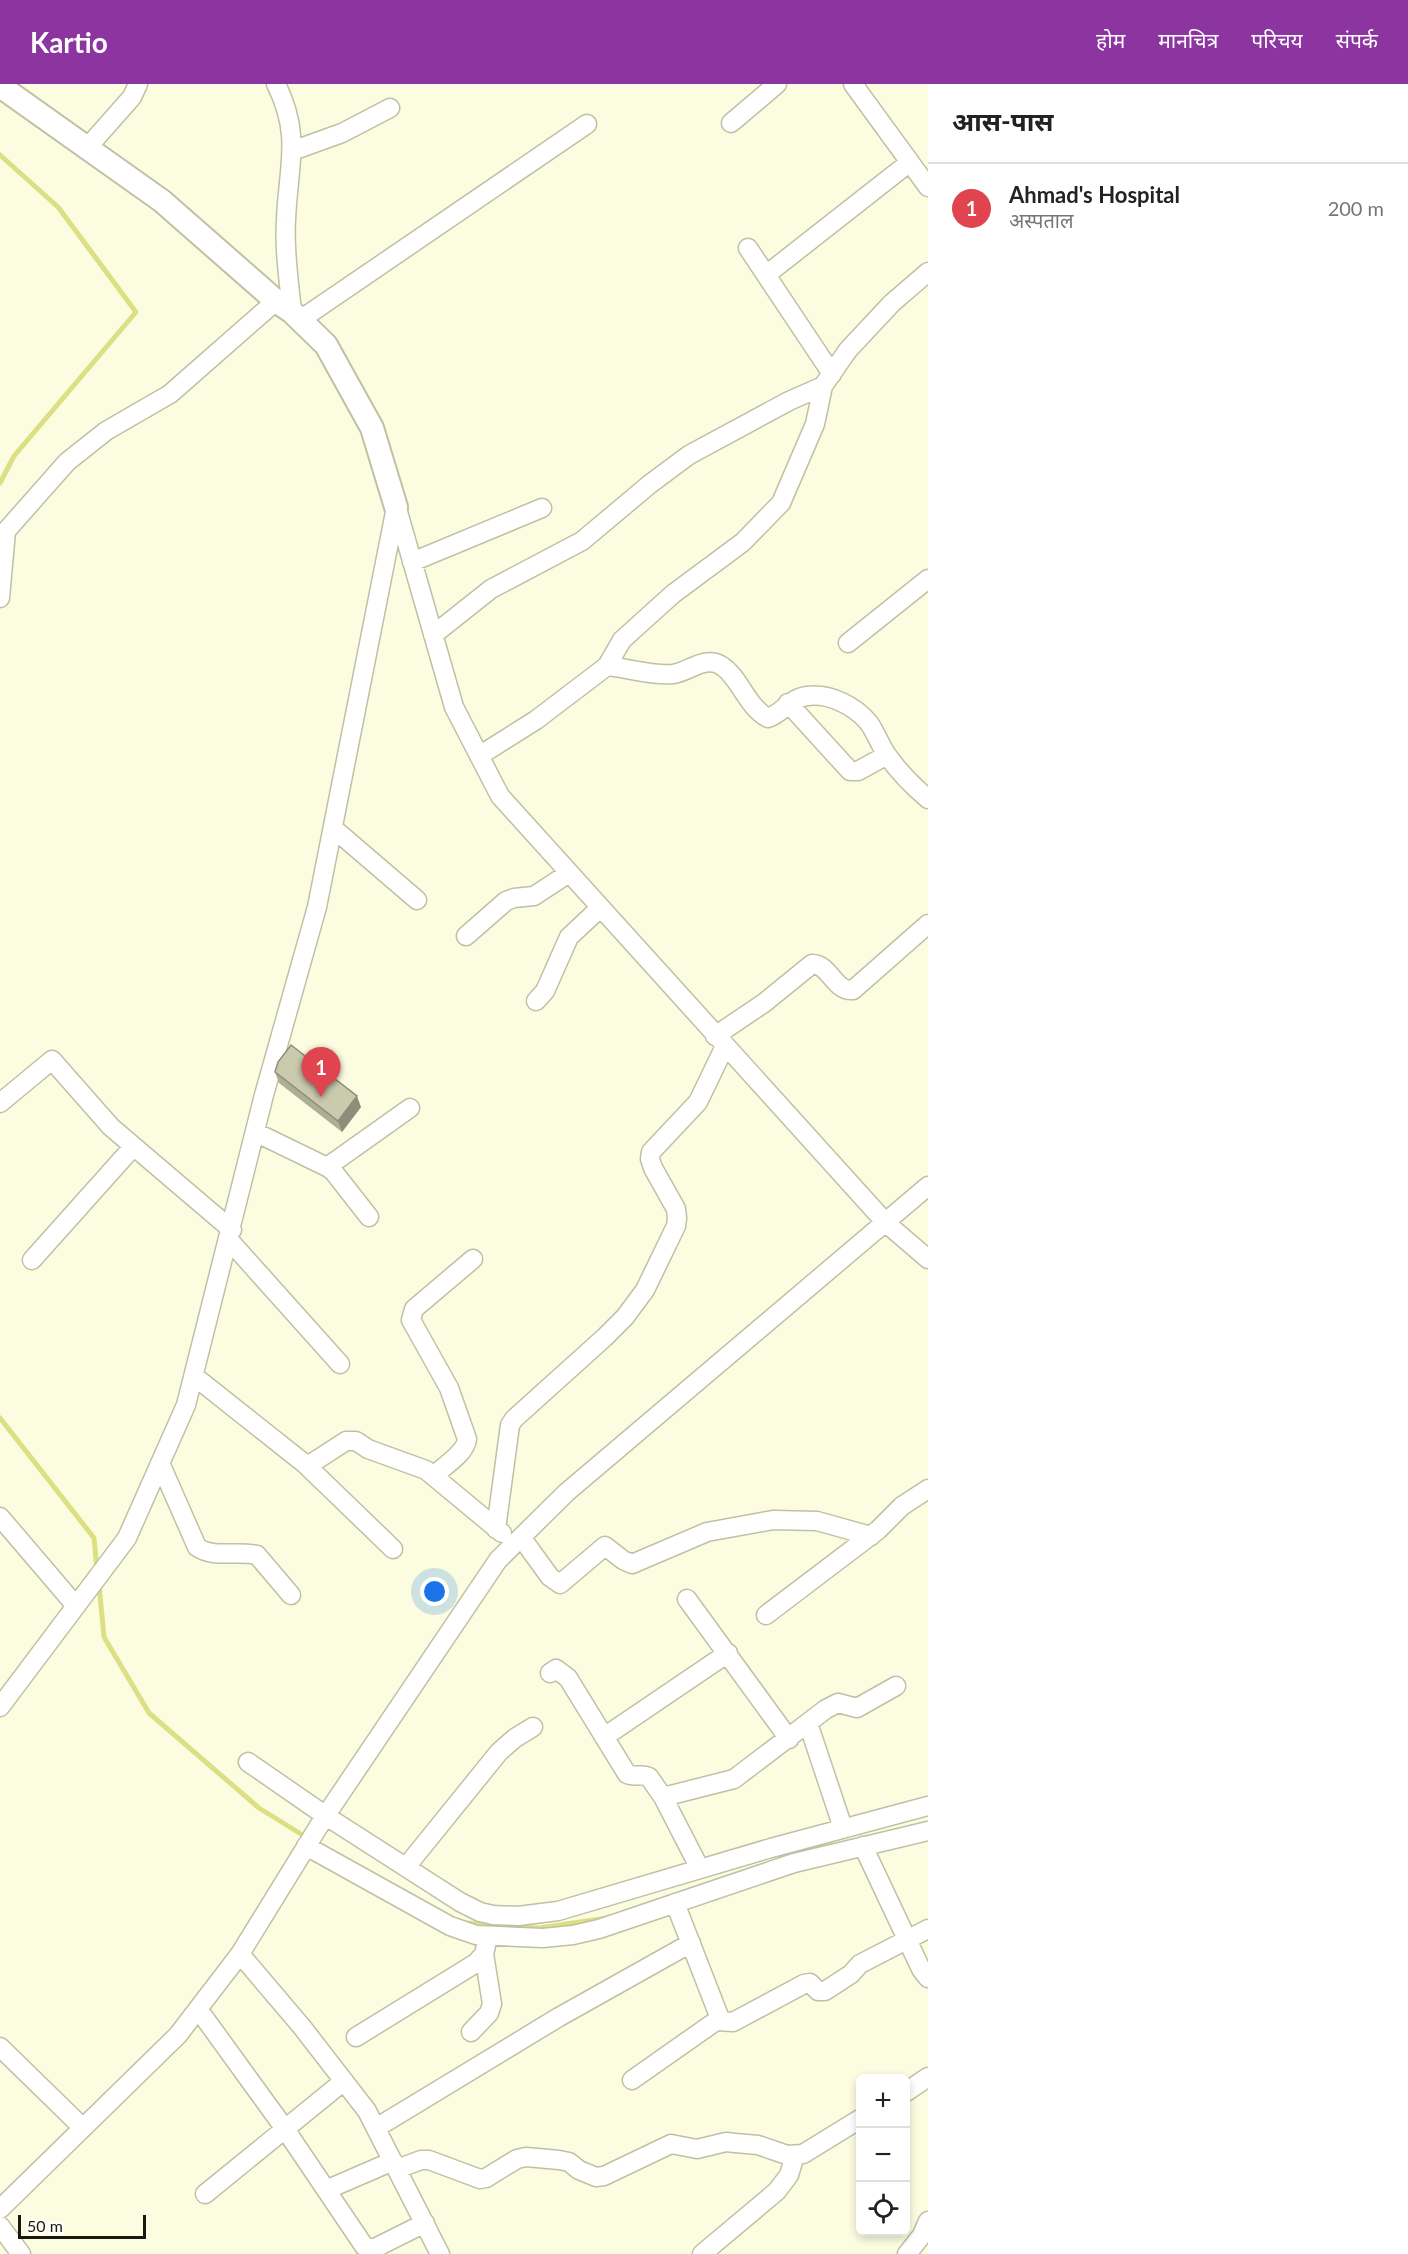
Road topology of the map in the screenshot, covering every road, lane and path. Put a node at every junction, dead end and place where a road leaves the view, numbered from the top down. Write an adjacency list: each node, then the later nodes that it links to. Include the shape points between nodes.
1 (138, 84): 9 (street, via 132,97)
2 (276, 84): 10 (street, via 290,119)
3 (777, 84): 7 (street)
4 (853, 84): 11 (street)
5 (1, 85): 9 (main road)
6 (390, 108): 10 (street, via 342,133)
7 (731, 123)
8 (587, 124): 16 (street)
9 (87, 148): 16 (main road, via 162,201)
10 (292, 151): 16 (street, via 286,222)
11 (910, 162): 12 (street); 15 (street)
12 (928, 187)
13 (748, 248): 15 (street)
14 (928, 272): 17 (street, via 848,350)
15 (766, 275): 17 (street)
16 (289, 311): 18 (main road, via 326,345 372,428); 22 (street, via 170,394 106,431 67,462 6,531)
17 (827, 380): 23 (street, via 689,455 582,541 491,590); 25 (street, via 815,424 780,503 743,542 673,594 622,640)
18 (396, 507): 20 (street); 30 (street)
19 (542, 508): 20 (street)
20 (412, 562): 23 (street)
21 (928, 579): 24 (street)
22 (0, 598)
23 (433, 635): 28 (street, via 454,707)
24 (848, 644)
25 (607, 666): 26 (street, via 674,674 708,662 717,663 728,671 762,715 774,716); 28 (street, via 536,720)
26 (788, 704): 27 (street, via 807,696 836,700 867,721); 27 (street, via 850,771 858,771)
27 (887, 755): 29 (street)
28 (480, 756): 31 (street, via 500,796)
29 (928, 799)
30 (333, 828): 32 (street); 40 (street, via 317,907)
31 (569, 873): 33 (street); 35 (street, via 534,896 506,901)
32 (417, 900)
33 (600, 908): 36 (street, via 569,937 545,991); 37 (street)
34 (928, 924): 37 (street, via 853,990 840,986 821,967 812,964)
35 (466, 936)
36 (536, 1001)
37 (720, 1041): 45 (street); 57 (street, via 698,1102 651,1152 653,1168 676,1209 676,1227 645,1290 625,1317 510,1425)
38 (0, 1103): 41 (street, via 52,1060)
39 (410, 1108): 42 (street)
40 (255, 1132): 42 (street); 46 (street)
41 (133, 1147): 46 (street); 49 (street)
42 (327, 1167): 44 (street)
43 (928, 1186): 45 (street)
44 (369, 1217)
45 (886, 1223): 48 (street); 59 (street, via 567,1492)
46 (230, 1235): 50 (street); 51 (street)
47 (472, 1259): 54 (street, via 411,1314 449,1388 467,1439 462,1449)
48 (928, 1259)
49 (32, 1260)
50 (340, 1364)
51 (194, 1377): 52 (street); 53 (street)
52 (160, 1463): 61 (street, via 197,1547 211,1553 256,1555); 63 (street, via 127,1538)
53 (305, 1464): 54 (street, via 350,1440); 60 (street)
54 (433, 1476): 57 (street)
55 (928, 1489): 58 (street, via 902,1506)
56 (0, 1517): 63 (street)
57 (496, 1528): 59 (street)
58 (871, 1536): 59 (street, via 817,1521 773,1520 707,1532 632,1564 605,1546 560,1584); 64 (street)
59 (518, 1541): 76 (street, via 498,1560)
60 (393, 1549)
61 (291, 1595)
62 (687, 1599): 65 (street)
63 (80, 1600): 68 (street)
64 (766, 1615)
65 (728, 1653): 71 (street); 72 (street)
66 (550, 1672): 71 (street, via 556,1670 568,1678)
67 (896, 1686): 69 (street, via 857,1708 838,1703)
68 (0, 1707)
69 (808, 1723): 72 (street); 77 (street)
70 (533, 1727): 81 (street, via 499,1752)
71 (604, 1737): 74 (street, via 627,1774 646,1775)
72 (789, 1739): 74 (street, via 734,1779)
73 (248, 1762): 76 (street)
74 (663, 1797): 82 (street)
75 (928, 1806): 77 (street)
76 (324, 1819): 79 (street); 81 (street)
77 (843, 1828): 82 (street)
78 (928, 1831): 80 (street)
79 (308, 1844): 87 (street, via 450,1926 476,1935); 88 (street)
80 (863, 1846): 83 (street, via 794,1863); 85 (street)
81 (406, 1867): 82 (street, via 480,1912 518,1917 558,1911)
82 (700, 1869)
83 (675, 1903): 86 (street); 87 (street, via 573,1935)
84 (928, 1929): 85 (street)
85 (908, 1940): 89 (street); 91 (street, via 860,1964 825,1991 804,1984 733,2022)
86 (691, 1943): 91 (street, via 719,2012); 101 (street, via 559,2017)
87 (486, 1945): 92 (street, via 492,2004); 93 (street, via 476,1963)
88 (240, 1954): 90 (street); 97 (street)
89 (928, 1978)
90 (198, 2009): 100 (street, via 178,2035); 102 (street)
91 (716, 2021): 96 (street)
92 (471, 2032)
93 (356, 2037)
94 (0, 2047): 100 (street)
95 (928, 2077): 98 (street)
96 (632, 2080)
97 (344, 2081): 101 (street); 102 (street)
98 (910, 2089)
99 (856, 2122): 103 (street)
100 (82, 2127): 107 (street)
101 (376, 2128): 104 (street)
102 (285, 2129): 105 (street); 106 (street)
103 (795, 2155): 104 (street, via 726,2142 697,2149 671,2144 596,2177 569,2162 526,2157 480,2179 429,2160); 113 (street, via 789,2175 777,2191)
104 (395, 2165): 105 (street); 109 (street)
105 (326, 2190): 109 (street, via 368,2248)
106 (205, 2194)
107 (0, 2209)
108 (928, 2221): 114 (street)
109 (425, 2223): 112 (street)
110 (0, 2226): 111 (street)
111 (21, 2254)
112 (440, 2254)
113 (702, 2254)
114 (907, 2254)

